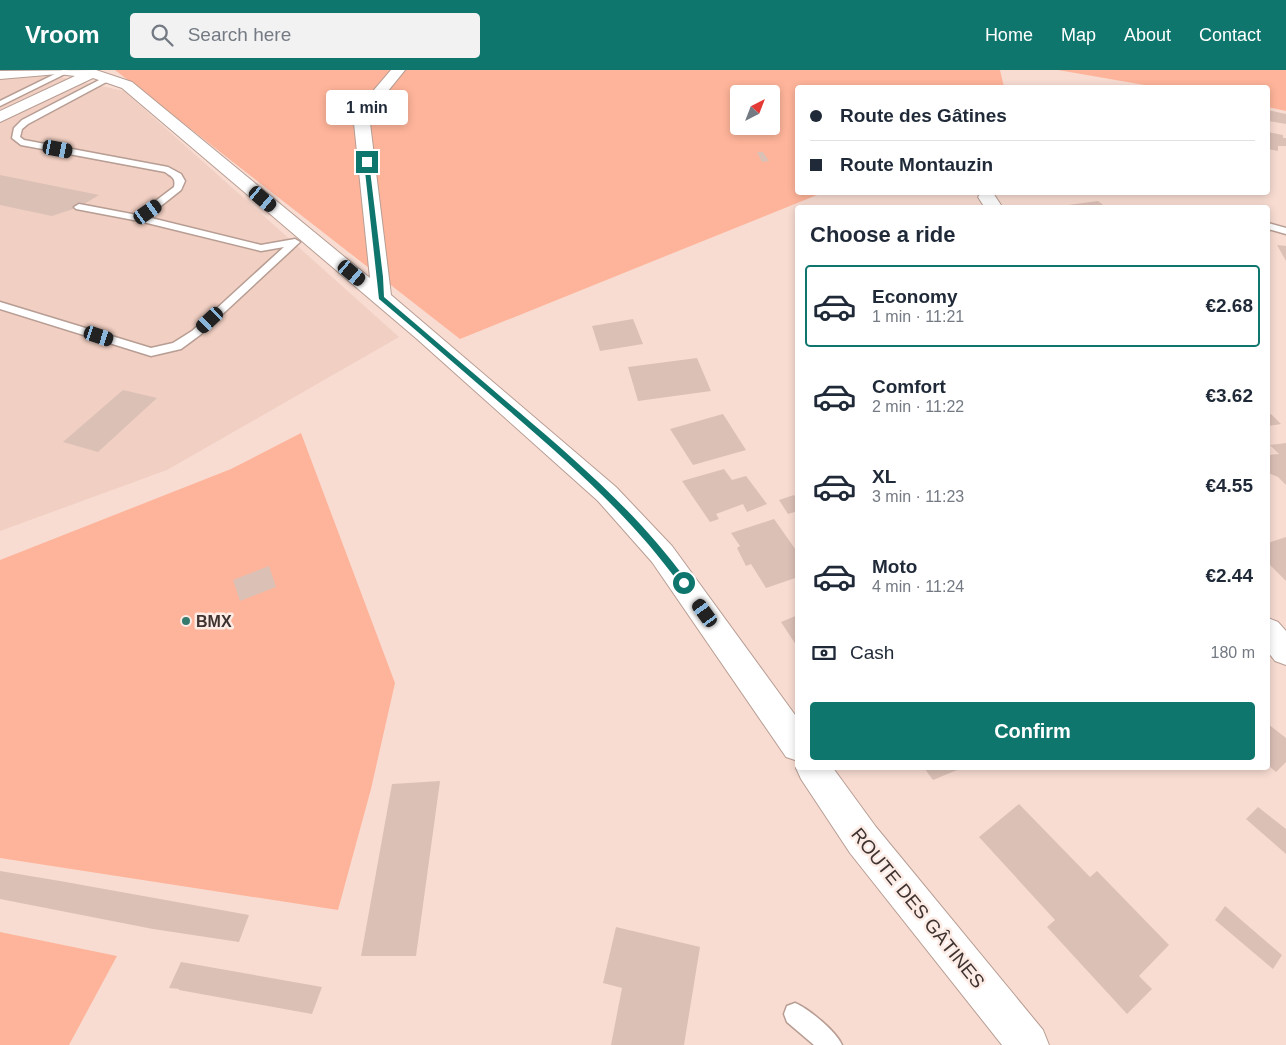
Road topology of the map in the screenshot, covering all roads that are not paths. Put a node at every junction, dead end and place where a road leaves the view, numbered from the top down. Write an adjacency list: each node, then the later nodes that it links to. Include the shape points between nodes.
1 (398, 70): 12 (street, via 364,111 362,123)
2 (67, 71): 3 (street); 4 (street); 5 (lane)
3 (99, 74): 6 (street); 8 (lane, via 25,122 18,128 16,138 21,142 168,170 178,176 178,188); 11 (street, via 127,84)
4 (0, 76)
5 (0, 104)
6 (0, 117)
7 (79, 207): 8 (lane)
8 (139, 218): 11 (lane, via 261,248)
9 (1270, 226): 10 (lane)
10 (1286, 230)
11 (301, 240): 12 (street); 13 (lane, via 196,332 177,346 151,352)
12 (381, 297): 16 (street, via 607,494 656,547)
13 (0, 305)
14 (1270, 633): 15 (street)
15 (1286, 652)
16 (795, 742)
17 (813, 770): 20 (street, ROUTE DES GÂTINES, via 863,840)
18 (795, 1014): 19 (lane)
19 (831, 1045)
20 (1028, 1045)

